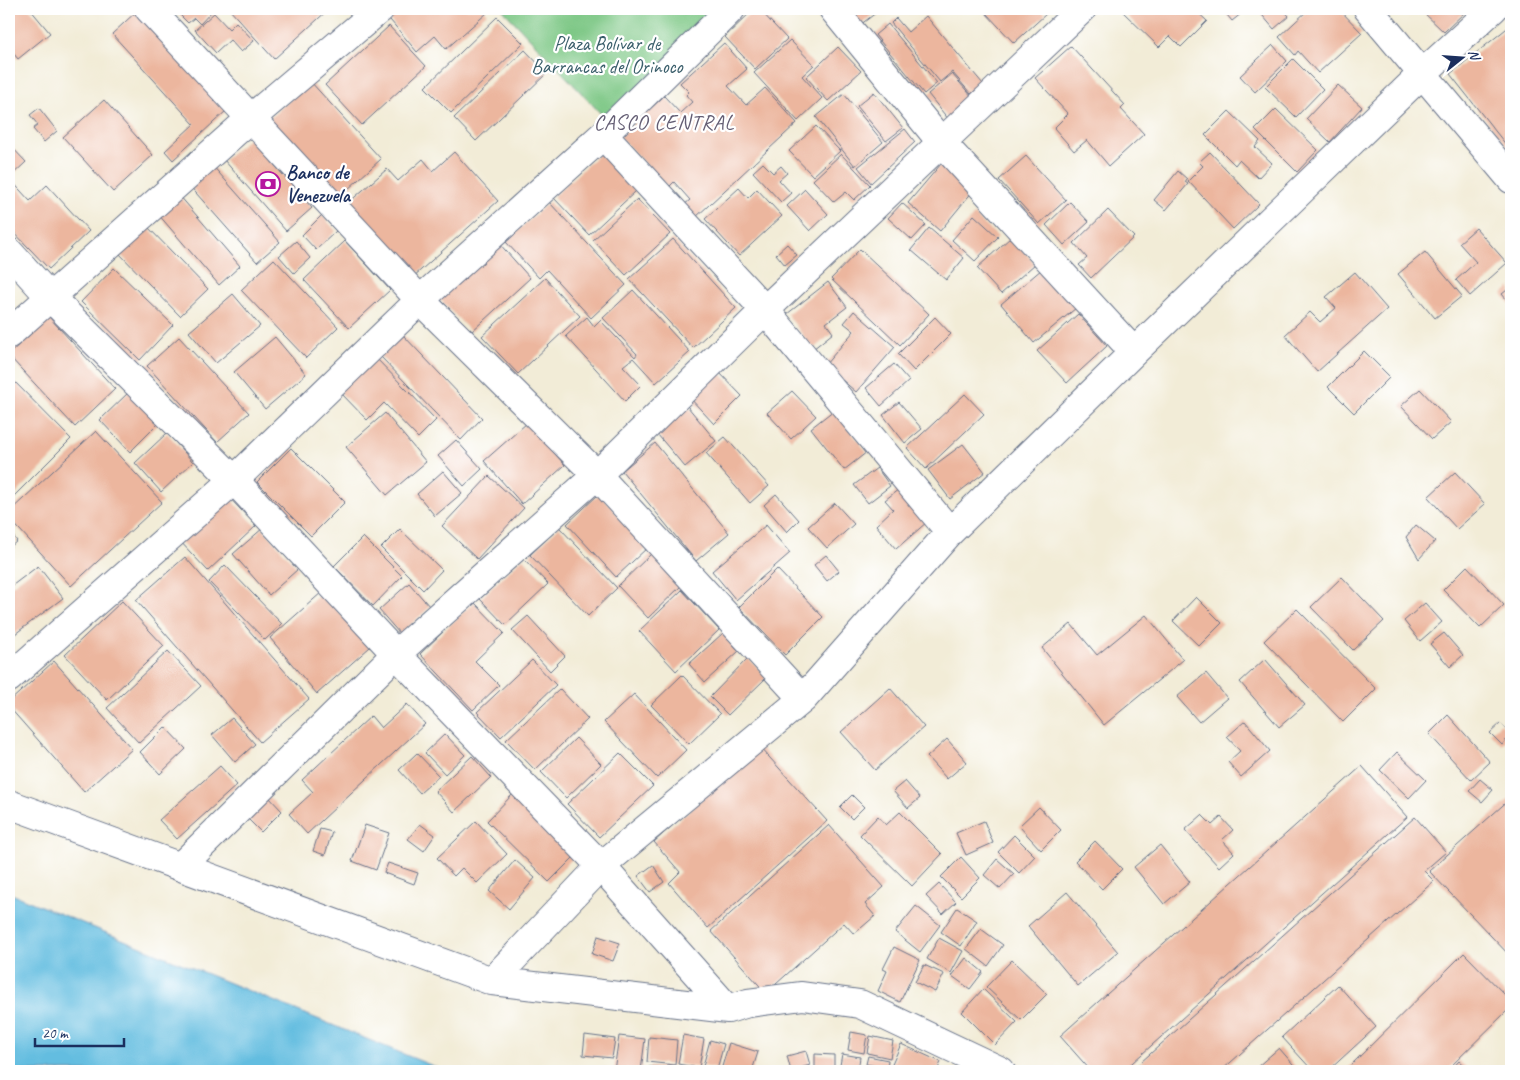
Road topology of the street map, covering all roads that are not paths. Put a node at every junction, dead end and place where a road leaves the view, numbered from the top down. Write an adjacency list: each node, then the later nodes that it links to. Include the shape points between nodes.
1 (149, 9): 9 (street)
2 (380, 9): 9 (street)
3 (731, 9): 10 (street)
4 (832, 9): 11 (street)
5 (1082, 9): 11 (street)
6 (1368, 9): 8 (street)
7 (1493, 9): 8 (street)
8 (1423, 73): 12 (street); 18 (street)
9 (251, 118): 14 (street); 15 (street)
10 (603, 135): 15 (street); 16 (street)
11 (942, 144): 16 (street); 18 (street)
12 (1511, 179)
13 (9, 252): 14 (street)
14 (51, 298): 17 (street); 20 (street)
15 (420, 300): 19 (street); 20 (street)
16 (765, 310): 19 (street); 21 (street)
17 (9, 334)
18 (1134, 352): 21 (street)
19 (597, 475): 22 (street); 24 (street)
20 (234, 480): 22 (street); 23 (street)
21 (950, 532): 24 (street)
22 (396, 654): 26 (street); 27 (street)
23 (9, 678)
24 (803, 699): 27 (street)
25 (9, 804): 26 (street)
26 (181, 866): 28 (street)
27 (601, 866): 28 (street); 29 (street)
28 (492, 980): 29 (street)
29 (728, 1009): 30 (street, via 802,996 860,1004)
30 (1001, 1071)

